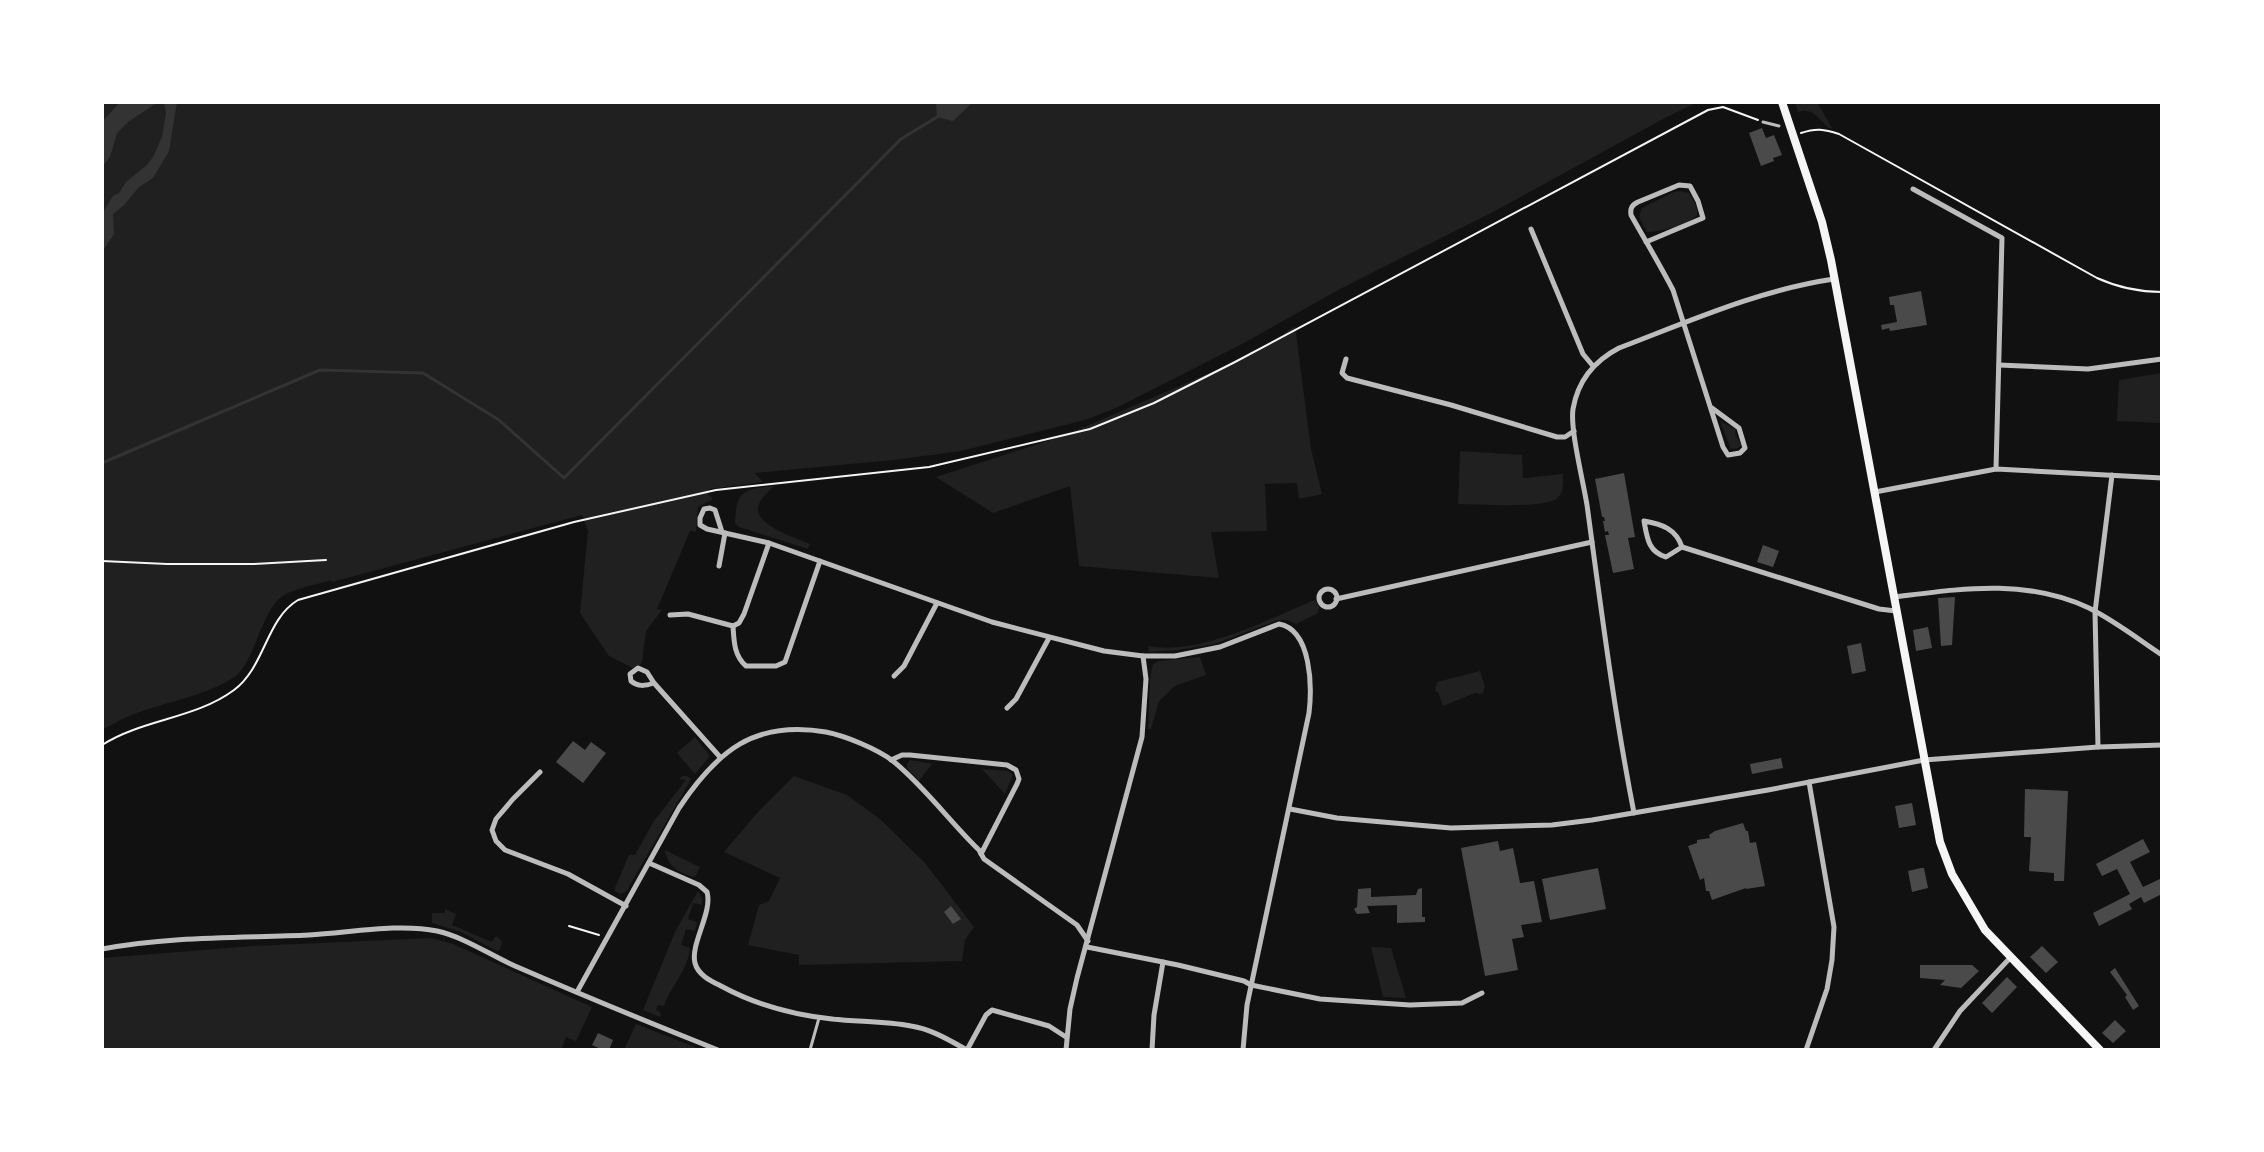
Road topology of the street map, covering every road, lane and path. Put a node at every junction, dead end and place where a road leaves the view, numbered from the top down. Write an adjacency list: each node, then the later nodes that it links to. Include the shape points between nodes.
1 (1722, 102): 3 (path)
2 (1782, 102): 6 (main road)
3 (1723, 107): 4 (path); 44 (path, via 1708,110 1131,414 1090,429 929,467 716,490 560,526 298,600 282,613 259,658 235,689 195,711 132,729)
4 (1763, 122): 5 (lane)
5 (1779, 126)
6 (1794, 136): 10 (main road); 11 (path, via 1813,129 1839,134 2097,278 2133,291)
7 (1913, 189): 15 (street, via 2002,238)
8 (1531, 229): 16 (street, via 1583,354)
9 (1646, 242): 9 (street, via 1703,218 1690,186 1679,185 1634,204 1631,215); 12 (street, via 1673,290)
10 (1835, 279): 12 (street, via 1768,293); 22 (main road)
11 (2162, 292)
12 (1684, 323): 16 (street, via 1619,348); 17 (street)
13 (1346, 359): 18 (street, via 1342,373 1347,378 1557,437)
14 (2162, 359): 15 (street, via 2069,370)
15 (1999, 365): 19 (street)
16 (1593, 366): 18 (street, via 1576,397)
17 (1712, 408): 17 (street, via 1725,452 1740,453 1745,448 1739,428)
18 (1574, 431): 24 (street)
19 (1996, 469): 20 (street); 22 (street)
20 (2112, 475): 21 (street); 35 (street)
21 (2162, 478)
22 (1875, 492): 31 (main road)
23 (723, 532): 23 (street, via 715,510 704,509 700,525); 25 (street); 30 (street)
24 (1592, 542): 32 (street); 53 (street)
25 (769, 543): 29 (street); 37 (street, via 744,614)
26 (1682, 547): 26 (street, via 1675,533 1644,521 1657,555 1666,557); 34 (street)
27 (326, 560): 28 (path)
28 (102, 561)
29 (820, 561): 33 (street); 37 (street, via 785,662 746,666 735,650)
30 (719, 566)
31 (1894, 597): 34 (main road); 35 (street, via 1974,587 2019,589)
32 (1336, 599)
33 (937, 603): 38 (street); 41 (street)
34 (1896, 611): 49 (main road)
35 (2095, 612): 39 (street); 46 (street)
36 (670, 615): 37 (street, via 688,614)
37 (733, 626)
38 (1049, 638): 40 (street); 43 (street)
39 (2162, 655)
40 (1143, 656): 52 (street, via 1210,650 1279,624 1298,637 1310,684 1309,713); 59 (street, via 1142,737)
41 (894, 676)
42 (654, 683): 42 (street, via 642,668 630,674 636,684); 47 (street)
43 (1007, 708)
44 (102, 745)
45 (2162, 745): 46 (street)
46 (2098, 747): 49 (street)
47 (720, 757): 48 (street, via 751,738 797,728 838,734); 55 (street, via 694,786)
48 (891, 760): 54 (street); 54 (street, via 910,755 1016,770 1017,784)
49 (1924, 760): 51 (street); 61 (main road, via 1948,866 1978,920)
50 (540, 772): 56 (street, via 496,819 496,841 505,850 568,874)
51 (1809, 782): 53 (street); 74 (street, via 1834,927 1827,989)
52 (1290, 809): 53 (street, via 1451,828 1552,825); 63 (street)
53 (1634, 813)
54 (981, 854): 59 (street, via 1077,925)
55 (649, 863): 56 (street); 66 (street, via 707,892 694,958 701,973 737,995)
56 (626, 906): 58 (street)
57 (569, 926): 58 (path)
58 (607, 938): 64 (street)
59 (1088, 944): 62 (street); 67 (street)
60 (102, 949): 64 (street, via 200,938 422,929 450,935)
61 (2011, 957): 75 (street, via 1960,1011); 76 (main road)
62 (1163, 962): 63 (street); 72 (street)
63 (1251, 985): 65 (street, via 1320,999 1394,1005 1462,1003); 73 (street)
64 (577, 992): 68 (street)
65 (1482, 993)
66 (819, 1018): 69 (lane); 70 (street, via 913,1026)
67 (1066, 1038): 70 (street, via 1049,1026 992,1010); 71 (street)
68 (718, 1050)
69 (810, 1050)
70 (967, 1050)
71 (1066, 1050)
72 (1152, 1050)
73 (1243, 1050)
74 (1806, 1050)
75 (1934, 1050)
76 (2100, 1050)

